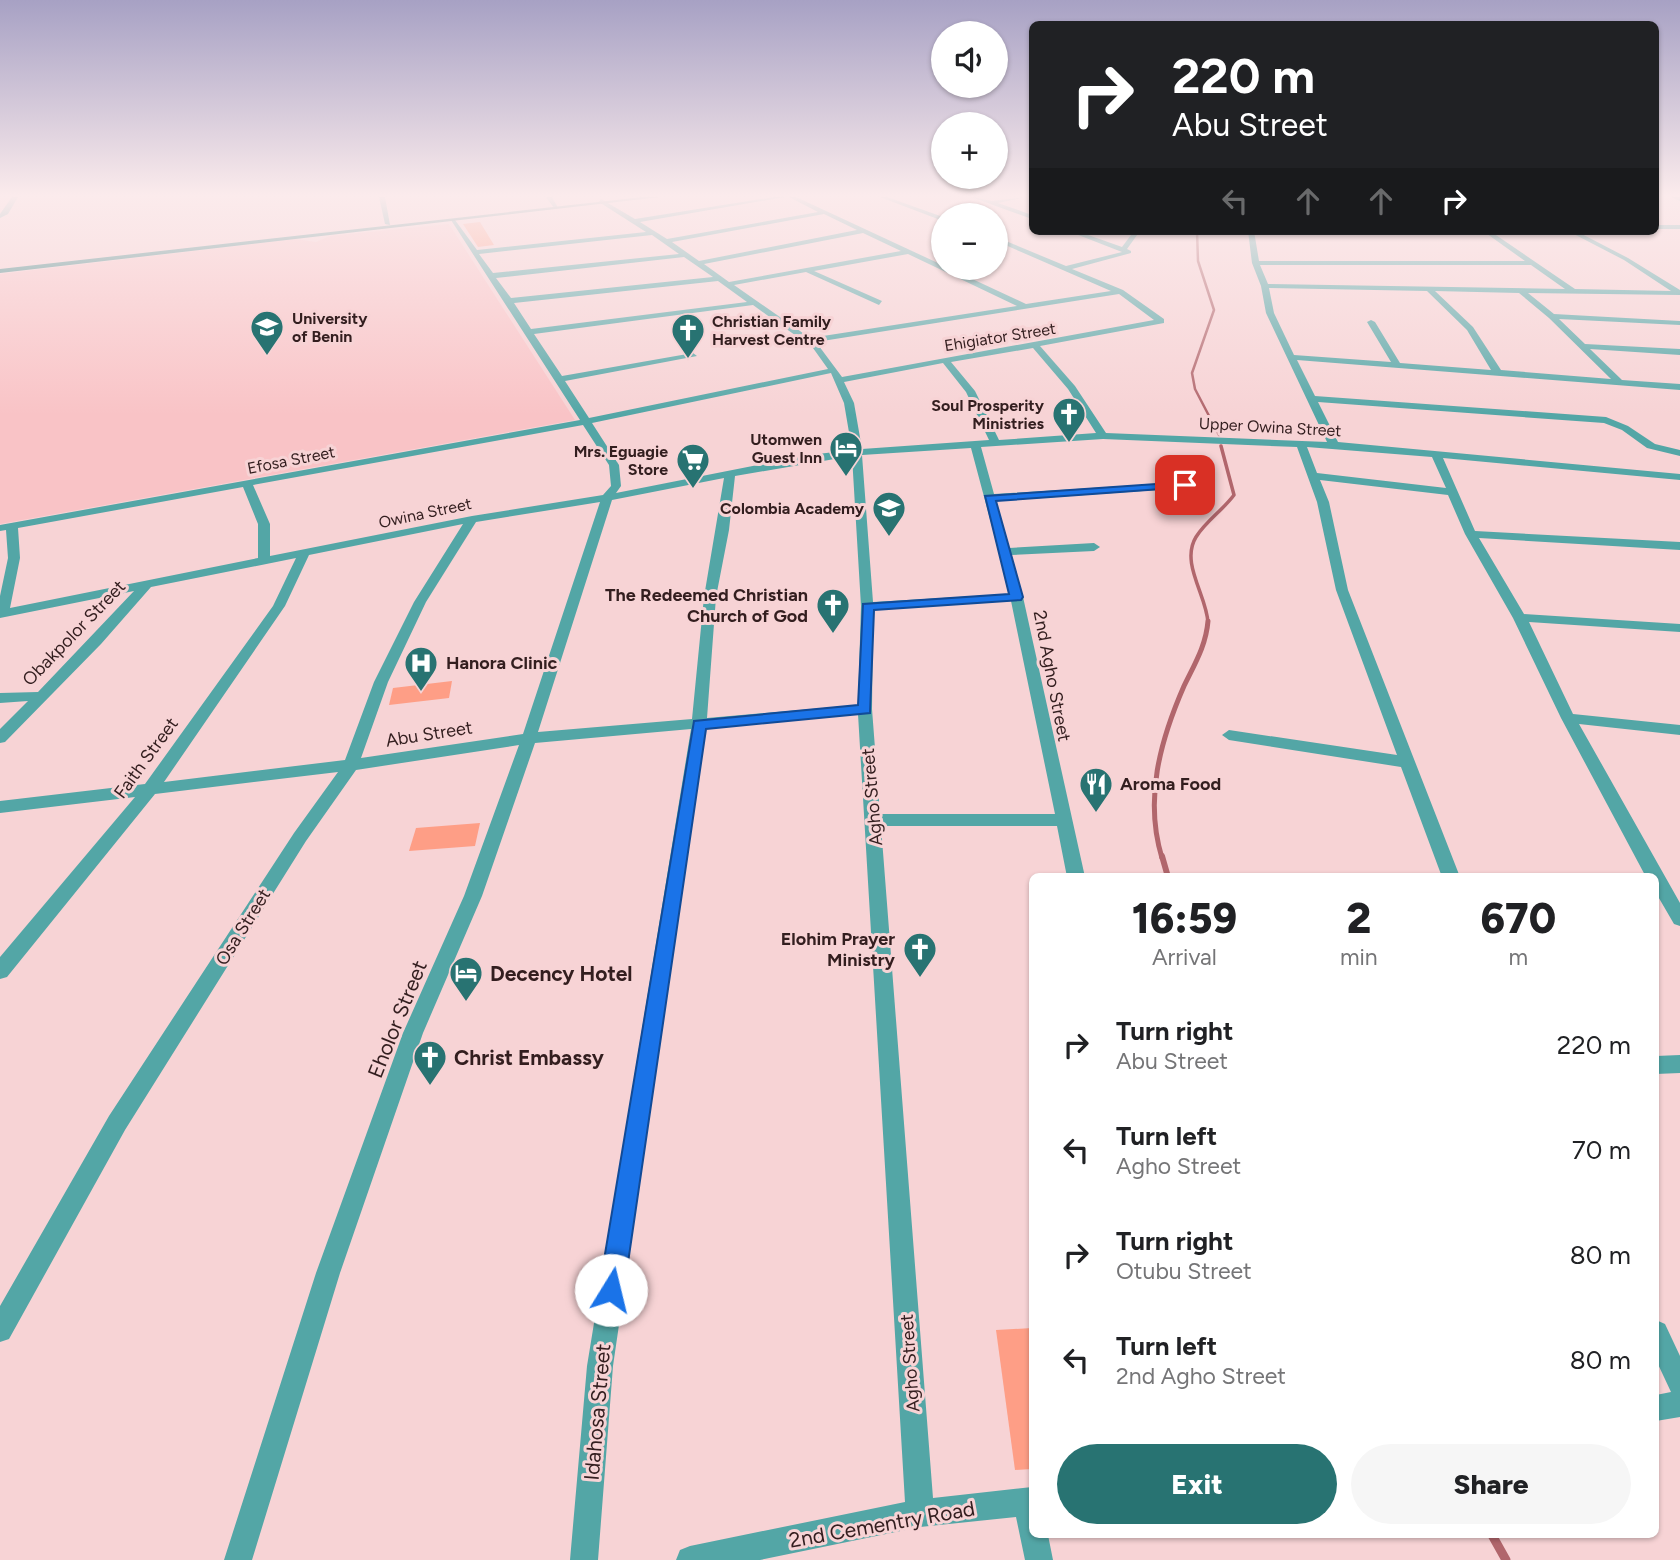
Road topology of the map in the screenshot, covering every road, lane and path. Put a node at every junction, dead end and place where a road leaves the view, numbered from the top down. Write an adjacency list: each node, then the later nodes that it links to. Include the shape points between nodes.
1 (486, 270): 11 (street, Eholor Street)
2 (564, 270): 11 (street)
3 (707, 270): 12 (street, Agho Street)
4 (815, 270): 10 (street)
5 (946, 270): 21 (street)
6 (1072, 270): 15 (street)
7 (1259, 270): 13 (street)
8 (1542, 270): 17 (street)
9 (1643, 270): 17 (street, via 1680,293)
10 (809, 271): 12 (street); 20 (street)
11 (490, 276): 18 (street, Eholor Street)
12 (723, 282): 18 (street); 19 (street, Agho Street)
13 (1265, 286): 14 (street); 31 (street, via 1270,313)
14 (1430, 290): 16 (street); 34 (street, via 1470,330)
15 (1120, 292): 21 (street); 27 (street, Ehigiator Street, via 1161,321)
16 (1522, 292): 17 (street); 22 (street)
17 (1577, 293)
18 (509, 301): 25 (street, Eholor Street)
19 (754, 303): 25 (street); 26 (street, Agho Street)
20 (880, 303)
21 (1023, 306): 26 (street)
22 (1552, 316): 24 (street); 28 (street)
23 (1371, 322): 33 (street)
24 (1680, 323)
25 (529, 332): 36 (street, Eholor Street)
26 (808, 341): 35 (street, Agho Street)
27 (1036, 346): 32 (street, Ehigiator Street); 41 (street, via 1072,387)
28 (1582, 346): 29 (street); 37 (street)
29 (1680, 352)
30 (693, 356): 36 (street)
31 (1293, 357): 33 (street); 39 (street)
32 (946, 360): 35 (street, Ehigiator Street); 42 (street, via 970,391)
33 (1397, 365): 34 (street)
34 (1498, 373): 37 (street)
35 (836, 375): 40 (street, Ehigiator Street); 46 (street, Agho Street, via 849,403)
36 (560, 379): 40 (street, Eholor Street)
37 (1619, 383): 38 (street)
38 (1680, 387)
39 (1313, 399): 45 (street); 47 (street, via 1606,420 1651,446)
40 (588, 421): 52 (street, Efosa Street); 55 (street, Eholor Street, via 614,465 616,485)
41 (1103, 436): 42 (street, Upper Owina Street); 44 (street, Upper Owina Street)
42 (995, 442): 43 (street, Upper Owina Street)
43 (975, 444): 46 (street, Upper Owina Street); 56 (street, 2nd Agho Street)
44 (1301, 444): 45 (street, Upper Owina Street); 50 (street)
45 (1334, 445): 48 (street, Upper Owina Street)
46 (857, 452): 49 (street, Owina Street); 67 (street, Agho Street)
47 (1680, 453)
48 (1437, 456): 51 (street, Upper Owina Street); 54 (street)
49 (730, 475): 55 (street, Owina Street); 75 (street, Idahosa Street, via 710,597)
50 (1314, 476): 54 (street); 80 (street, via 1332,534 1342,590)
51 (1680, 477)
52 (248, 485): 58 (street, Efosa Street); 64 (street, via 264,524)
53 (1185, 485): 56 (street)
54 (1452, 492): 59 (street)
55 (607, 498): 57 (street, Owina Street); 79 (street, Eholor Street)
56 (989, 498): 62 (street, 2nd Agho Street)
57 (472, 519): 63 (street, Owina Street); 81 (street, Osa Street, via 419,602 381,682)
58 (6, 527): 68 (street, via 14,558)
59 (1471, 534): 60 (street); 69 (street)
60 (1680, 546)
61 (1094, 547): 62 (street)
62 (1003, 552): 66 (street, 2nd Agho Street)
63 (304, 554): 64 (street, Owina Street); 82 (street, Faith Street, via 278,606)
64 (264, 561): 65 (street, Owina Street)
65 (146, 585): 68 (street, Owina Street); 71 (street, Obakpolor Street)
66 (1017, 597): 67 (street); 85 (street, 2nd Agho Street)
67 (867, 606): 73 (street, Agho Street)
68 (2, 614)
69 (1520, 618): 70 (street); 74 (street)
70 (1680, 628)
71 (41, 696): 72 (street); 78 (street, Obakpolor Street)
72 (0, 698)
73 (865, 709): 75 (street, Abu Street); 84 (street, Agho Street)
74 (1568, 718): 76 (street); 88 (street)
75 (699, 724): 79 (street, Abu Street); 104 (street, Idahosa Street, via 600,1366)
76 (1680, 730)
77 (1230, 734): 80 (street)
78 (0, 738)
79 (529, 738): 81 (street, Abu Street); 103 (street, Eholor Street, via 473,896 413,1033 337,1248)
80 (1406, 762): 87 (street)
81 (351, 765): 82 (street, Abu Street); 94 (street, Osa Street, via 117,1123)
82 (148, 792): 83 (street, Abu Street); 91 (street, Faith Street)
83 (0, 807)
84 (874, 820): 85 (street); 100 (street, Agho Street)
85 (1062, 820): 86 (street, 2nd Agho Street)
86 (1075, 873)
87 (1449, 873)
88 (1653, 873)
89 (1659, 884): 90 (street)
90 (1680, 919)
91 (0, 971)
92 (1680, 1064): 93 (street)
93 (1659, 1065)
94 (0, 1330)
95 (1659, 1339): 96 (street)
96 (1680, 1384)
97 (1680, 1404): 98 (street)
98 (1659, 1408)
99 (1029, 1502): 100 (street, 2nd Cementry Road)
100 (920, 1513): 102 (street, 2nd Cementry Road)
101 (1034, 1538): 106 (street)
102 (723, 1556): 105 (street, 2nd Cementry Road)
103 (238, 1560)
104 (584, 1560)
105 (691, 1560)
106 (1039, 1560)

